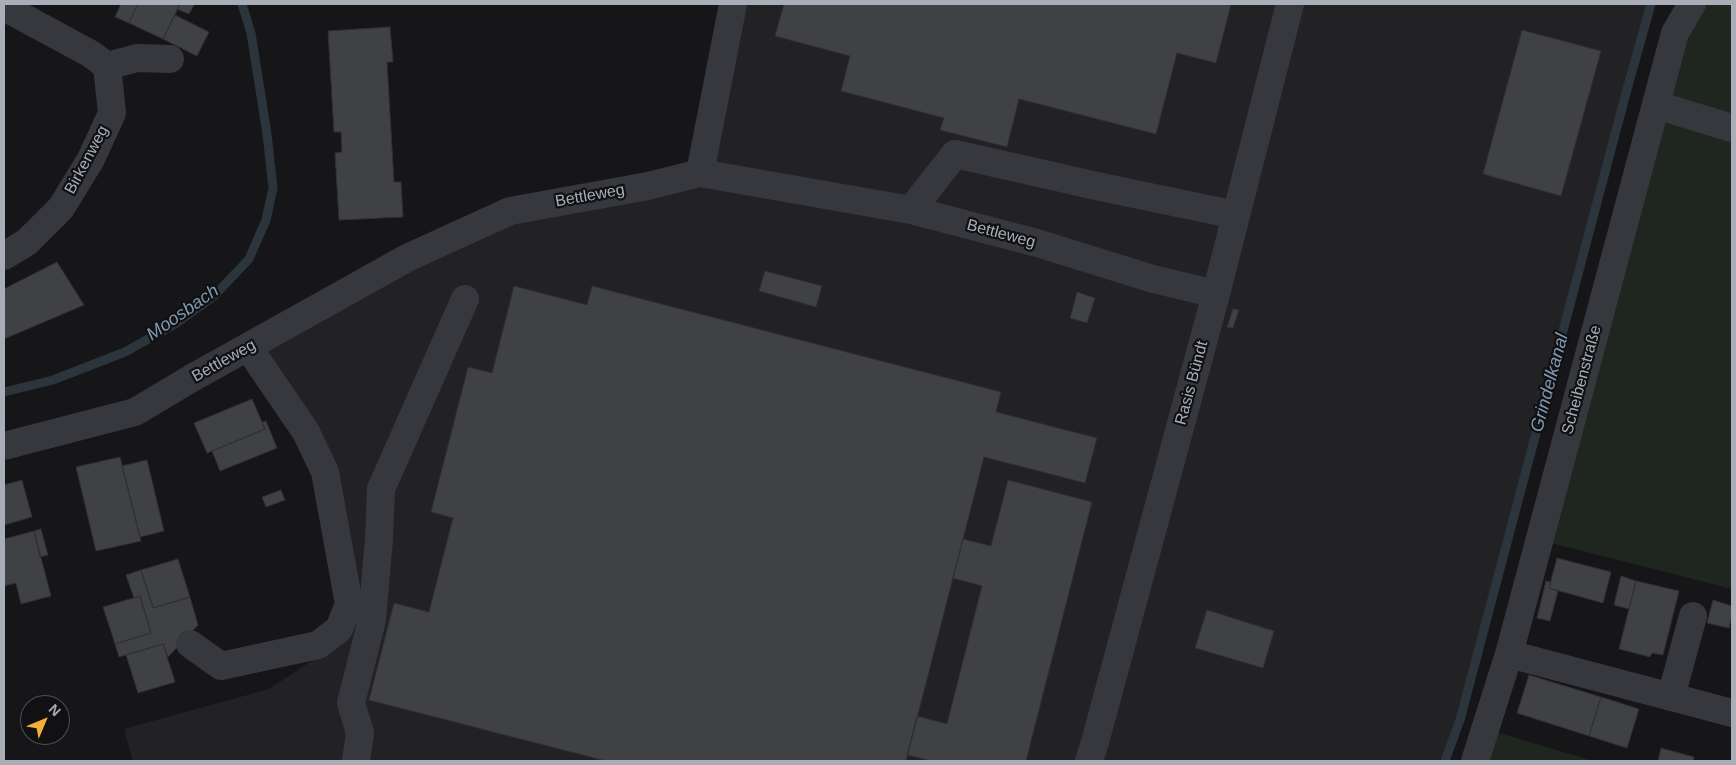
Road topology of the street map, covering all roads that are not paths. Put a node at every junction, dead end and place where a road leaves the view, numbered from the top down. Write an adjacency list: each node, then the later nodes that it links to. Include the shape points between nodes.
1 (733, 4): 9 (street)
2 (1290, 4): 11 (street, Rasis Bündt)
3 (1692, 4): 7 (street, Scheibenstraße, via 1675,33)
4 (4, 7): 6 (street)
5 (170, 59): 6 (street, via 137,58)
6 (107, 66): 12 (street, Birkenweg, via 112,113 91,159 61,208 27,242)
7 (1656, 105): 8 (street); 19 (street, Scheibenstraße)
8 (1732, 128)
9 (700, 173): 10 (street, Bettleweg); 15 (street, Bettleweg, via 648,186 510,211 407,258)
10 (911, 210): 11 (street, via 955,154); 13 (street, Bettleweg)
11 (1236, 215): 13 (street, Rasis Bündt)
12 (4, 256)
13 (1216, 294): 23 (street, Rasis Bündt)
14 (466, 299): 22 (street, via 381,489 372,620 351,704 360,734)
15 (248, 347): 16 (street, Bettleweg, via 135,412); 18 (street, via 306,432 325,472 349,604 339,629 318,645 220,666)
16 (4, 446)
17 (1693, 616): 20 (street)
18 (190, 644)
19 (1509, 654): 20 (street); 24 (street, Scheibenstraße)
20 (1671, 697): 21 (street)
21 (1732, 713)
22 (356, 761)
23 (1089, 761)
24 (1475, 761)

